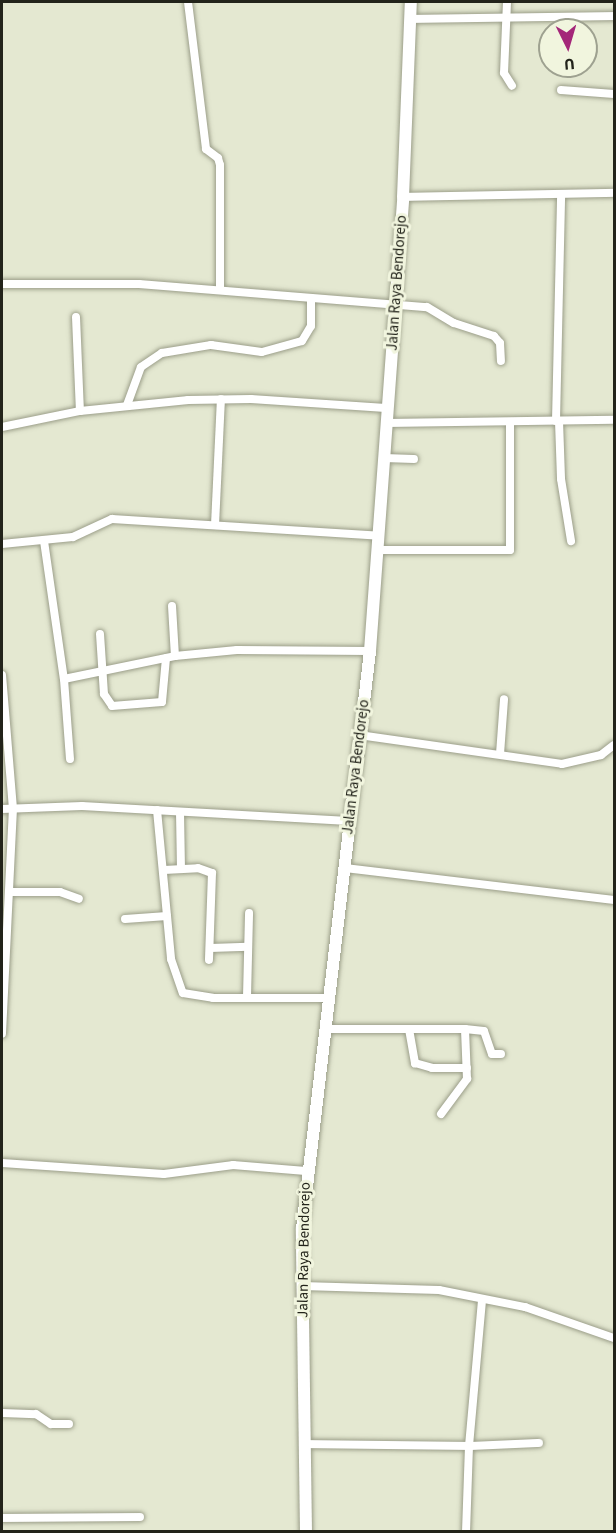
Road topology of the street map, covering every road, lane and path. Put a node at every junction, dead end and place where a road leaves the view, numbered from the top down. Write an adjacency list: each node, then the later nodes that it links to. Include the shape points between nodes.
1 (188, 2): 14 (street, via 206,149 218,158 220,165)
2 (411, 2): 5 (main road, Jalan Raya Bendorejo)
3 (507, 2): 6 (street)
4 (615, 16): 6 (street)
5 (411, 19): 6 (street); 12 (main road, Jalan Raya Bendorejo)
6 (507, 19): 7 (street, via 504,73)
7 (512, 86)
8 (561, 90): 9 (street)
9 (615, 94)
10 (561, 194): 11 (street); 12 (street); 24 (street)
11 (615, 194)
12 (403, 197): 16 (main road, Jalan Raya Bendorejo)
13 (2, 284): 14 (street, via 72,282)
14 (220, 289): 15 (street)
15 (311, 298): 16 (street); 20 (street, via 311,326 302,341 262,352 211,345 162,353 141,366)
16 (396, 305): 18 (street, via 427,307 454,323 494,336 500,343); 21 (main road, Jalan Raya Bendorejo)
17 (76, 317): 22 (street)
18 (501, 361)
19 (221, 399): 20 (street); 21 (street); 30 (street)
20 (127, 405): 22 (street)
21 (386, 408): 26 (main road, Jalan Raya Bendorejo)
22 (80, 411): 27 (street)
23 (615, 420): 24 (street)
24 (557, 421): 25 (street); 33 (street)
25 (510, 422): 26 (street); 35 (street, via 510,550)
26 (386, 423): 28 (main road, Jalan Raya Bendorejo)
27 (2, 427)
28 (384, 458): 29 (street); 31 (main road, Jalan Raya Bendorejo)
29 (414, 459)
30 (215, 525): 31 (street); 32 (street, via 112,519 73,537)
31 (379, 536): 35 (main road, Jalan Raya Bendorejo)
32 (44, 541): 34 (street); 43 (street)
33 (571, 541)
34 (2, 544)
35 (378, 549): 38 (main road, Jalan Raya Bendorejo)
36 (172, 606): 39 (street)
37 (100, 634): 41 (street)
38 (370, 651): 39 (street, via 237,650); 46 (main road, Jalan Raya Bendorejo)
39 (175, 656): 40 (street)
40 (166, 658): 41 (street); 41 (street, via 160,703 112,706 106,701)
41 (102, 672): 43 (street)
42 (2, 675): 45 (street)
43 (64, 679): 49 (street)
44 (504, 699): 48 (street)
45 (3, 705): 50 (street)
46 (359, 735): 48 (street); 54 (main road, Jalan Raya Bendorejo)
47 (615, 745): 48 (street, via 594,757 562,764)
48 (500, 754)
49 (70, 759)
50 (13, 808): 51 (street); 52 (street); 58 (street)
51 (2, 809)
52 (157, 810): 53 (street); 57 (street)
53 (180, 812): 54 (street); 55 (street)
54 (349, 821): 56 (main road, Jalan Raya Bendorejo)
55 (181, 868): 57 (street); 65 (street, via 207,869 212,873)
56 (345, 868): 60 (street); 68 (main road, Jalan Raya Bendorejo)
57 (164, 870): 62 (street)
58 (9, 892): 59 (street, via 60,892); 72 (street)
59 (79, 899)
60 (615, 900)
61 (249, 913): 64 (street)
62 (167, 916): 63 (street); 67 (street, via 171,959 183,993 191,997)
63 (124, 919)
64 (248, 947): 65 (street); 67 (street)
65 (210, 948): 66 (street)
66 (209, 960)
67 (247, 997): 68 (street)
68 (329, 998): 69 (main road, Jalan Raya Bendorejo)
69 (325, 1029): 70 (street); 77 (main road, Jalan Raya Bendorejo)
70 (409, 1029): 71 (street); 74 (street, via 415,1063 432,1068)
71 (465, 1029): 73 (street, via 484,1031 492,1054); 74 (street)
72 (2, 1034)
73 (501, 1054)
74 (467, 1068): 75 (street, via 461,1090)
75 (441, 1114)
76 (2, 1163): 77 (street, via 164,1174 233,1165)
77 (306, 1171): 78 (main road, Jalan Raya Bendorejo)
78 (302, 1286): 79 (street, via 439,1290); 84 (main road, Jalan Raya Bendorejo)
79 (482, 1300): 80 (street, via 525,1307); 85 (street)
80 (615, 1338)
81 (2, 1413): 82 (street, via 36,1414 51,1424)
82 (69, 1424)
83 (539, 1443): 85 (street)
84 (303, 1444): 85 (street); 88 (main road, Jalan Raya Bendorejo)
85 (469, 1446): 89 (street)
86 (140, 1517): 87 (street)
87 (2, 1518)
88 (306, 1532)
89 (466, 1532)

